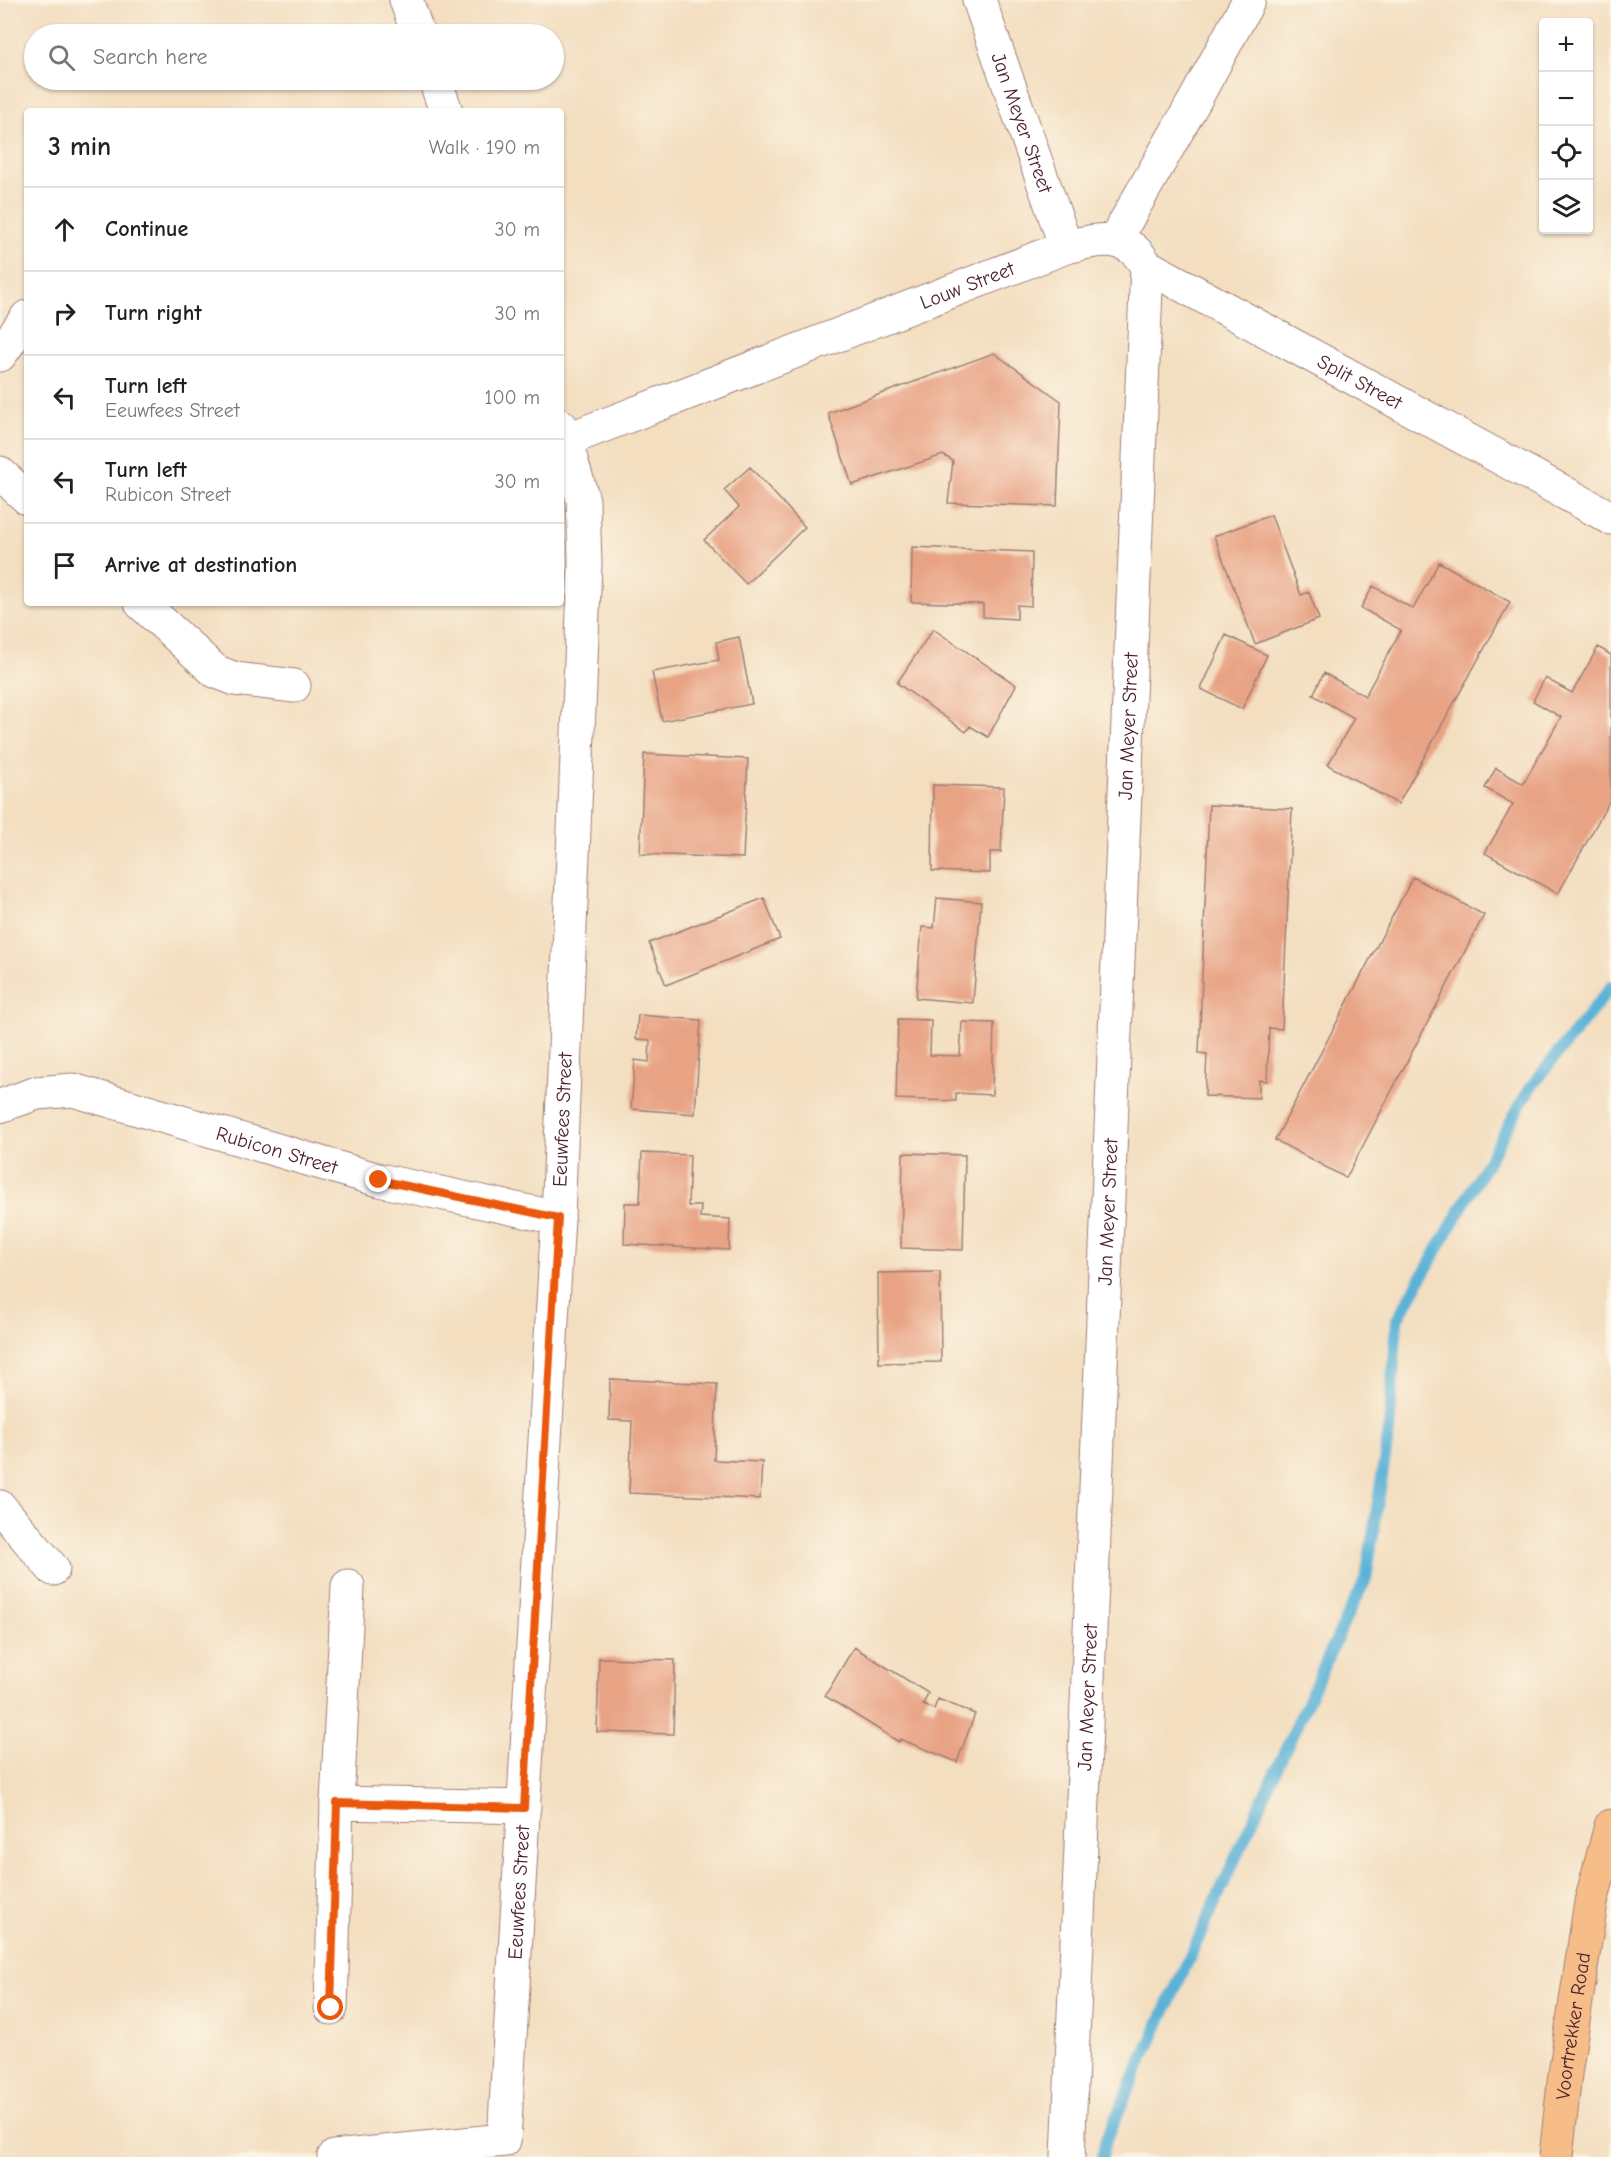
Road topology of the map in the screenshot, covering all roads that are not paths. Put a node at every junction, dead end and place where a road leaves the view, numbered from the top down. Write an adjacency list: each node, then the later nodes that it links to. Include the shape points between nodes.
1 (406, 0): 4 (street)
2 (979, 0): 8 (street, Jan Meyer Street)
3 (1249, 0): 7 (street)
4 (414, 24)
5 (439, 90): 6 (street)
6 (445, 108)
7 (1115, 240): 8 (street, Louw Street); 9 (street, Split Street, via 1135,249)
8 (1066, 247): 12 (street, Louw Street)
9 (1147, 266): 15 (street, Split Street); 29 (street, Jan Meyer Street)
10 (24, 320): 11 (street)
11 (0, 355)
12 (564, 433): 19 (street, Eeuwfees Street, via 583,500 585,563)
13 (0, 473): 14 (street)
14 (24, 495)
15 (1611, 518)
16 (144, 606): 17 (street, via 214,671 235,680)
17 (294, 686)
18 (0, 1106): 19 (street, Rubicon Street, via 37,1093 73,1090 379,1180)
19 (558, 1218): 24 (street, Eeuwfees Street)
20 (0, 1507): 21 (street)
21 (53, 1569)
22 (348, 1586): 23 (street)
23 (337, 1803): 24 (street); 26 (street)
24 (524, 1808): 27 (street, Eeuwfees Street)
25 (1611, 1826): 30 (main road, Voortrekker Road, via 1592,1902)
26 (331, 2008)
27 (512, 2148): 28 (street)
28 (334, 2157)
29 (1068, 2157)
30 (1556, 2157)

